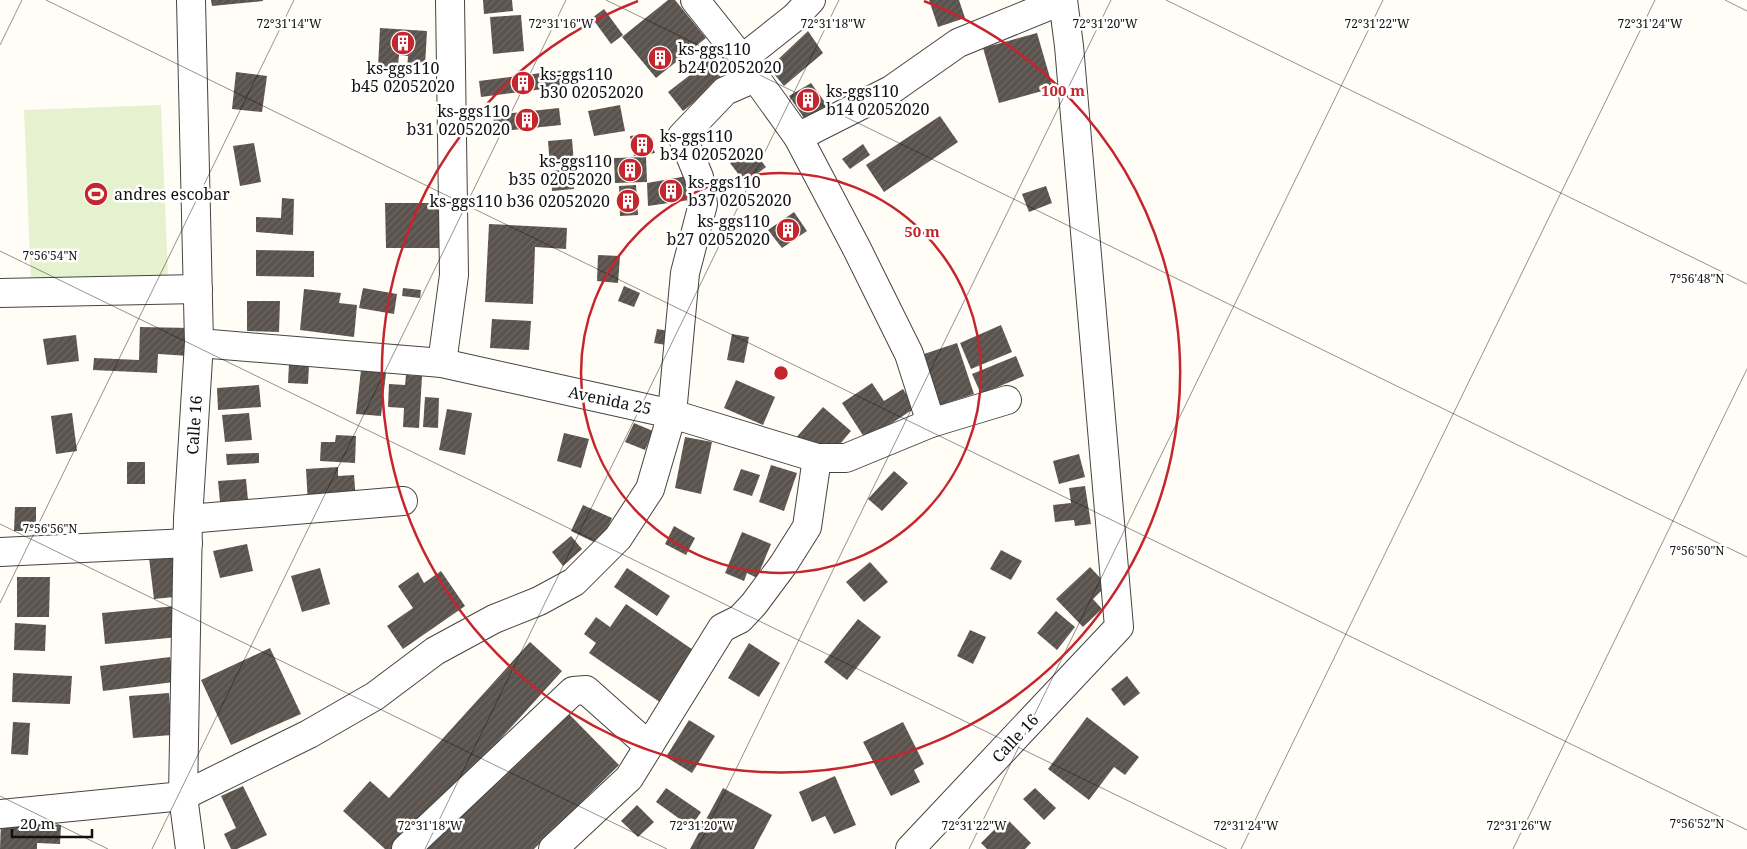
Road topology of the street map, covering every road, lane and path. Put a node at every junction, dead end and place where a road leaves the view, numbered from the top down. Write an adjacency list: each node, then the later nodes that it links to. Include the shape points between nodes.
1 (191, 0): 8 (street, Calle 16)
2 (450, 0): 11 (street, via 454,275)
3 (696, 0): 6 (street)
4 (811, 0): 6 (street)
5 (1063, 0): 7 (street, via 958,44 890,90); 25 (street, Calle 16, via 1119,627)
6 (749, 68): 7 (street); 13 (street, via 682,136 699,177 703,204 685,273)
7 (798, 138): 14 (street, via 909,354)
8 (198, 289): 9 (street); 10 (street, Calle 16)
9 (0, 292)
10 (199, 344): 11 (street, Avenida 25); 17 (street, Calle 16)
11 (442, 364): 13 (street, Avenida 25)
12 (1007, 400): 14 (street, Avenida 25)
13 (672, 414): 15 (street, Avenida 25); 20 (street, via 650,490 618,538 574,582 435,651 375,696 309,734)
14 (931, 423): 15 (street, Avenida 25, via 846,458)
15 (817, 458): 19 (street, via 807,527 754,604 740,619 722,628)
16 (402, 501): 17 (street)
17 (188, 531): 18 (street); 20 (street, Calle 16)
18 (0, 552)
19 (648, 746): 23 (street, via 586,690 573,690); 24 (street, via 629,778)
20 (183, 796): 21 (street); 22 (street, Calle 16)
21 (0, 814)
22 (190, 849)
23 (406, 849)
24 (553, 849)
25 (910, 849)

